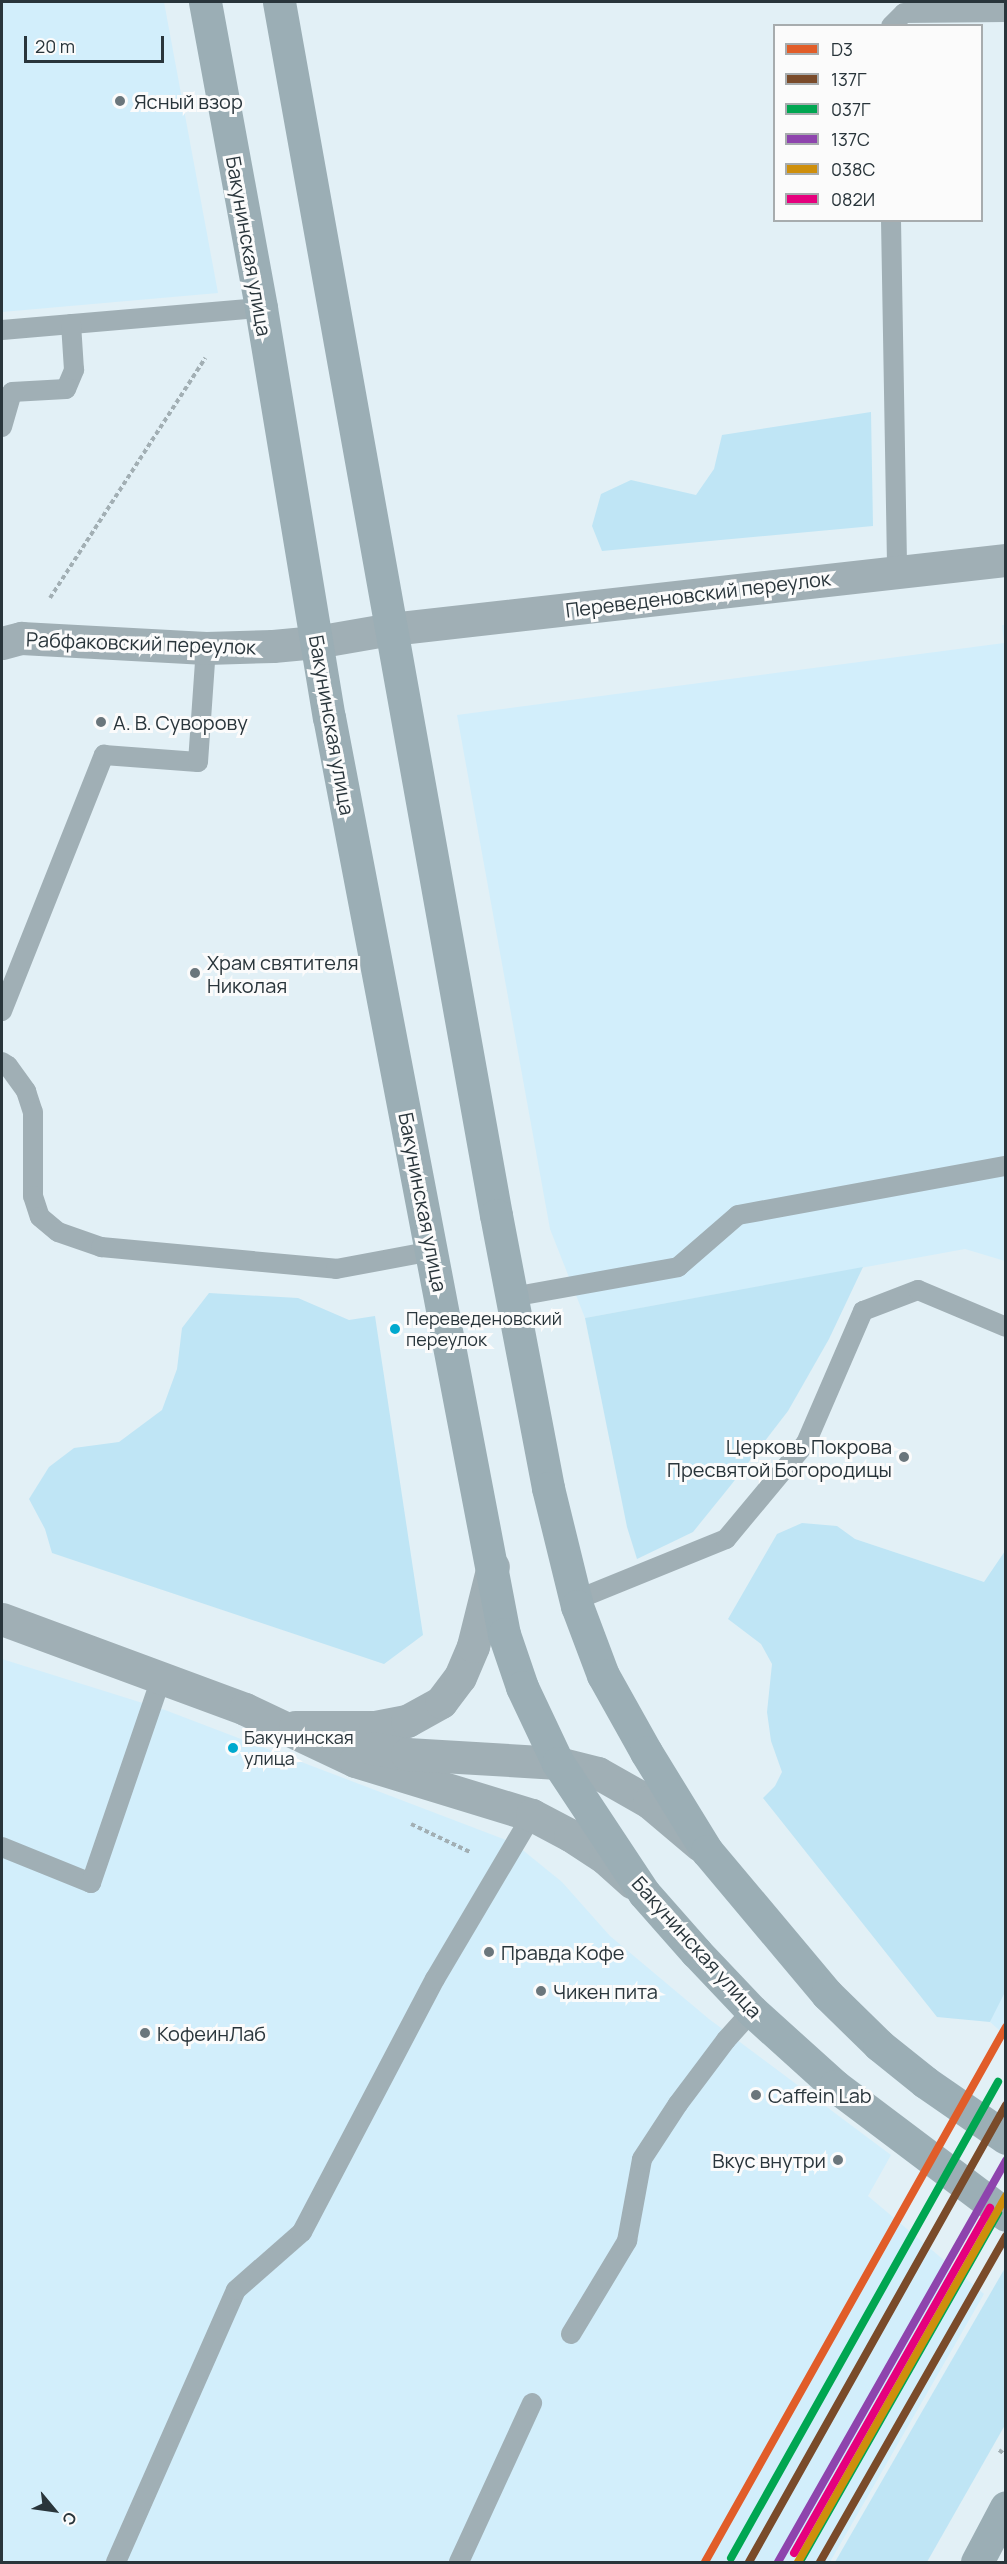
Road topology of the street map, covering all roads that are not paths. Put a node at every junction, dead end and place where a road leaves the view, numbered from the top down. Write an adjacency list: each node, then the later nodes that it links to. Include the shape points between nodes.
1 (205, 2): 6 (main road, Бакунинская улица)
2 (279, 2): 12 (main road)
3 (1005, 12): 4 (lane, via 904,13)
4 (893, 24)
5 (891, 222): 11 (lane)
6 (261, 308): 7 (lane); 13 (main road, Бакунинская улица)
7 (71, 324): 8 (lane); 9 (lane, via 74,370 66,389 12,392)
8 (2, 330)
9 (2, 427)
10 (1005, 560): 11 (street, Переведеновский переулок)
11 (897, 572): 12 (street, Переведеновский переулок)
12 (391, 629): 13 (street, Переведеновский переулок); 20 (main road)
13 (316, 642): 15 (street, Рабфаковский переулок); 19 (main road, Бакунинская улица)
14 (2, 643): 15 (street, Рабфаковский переулок, via 21,638)
15 (206, 648): 16 (lane, via 198,762 104,755)
16 (2, 1011)
17 (2, 1062): 19 (lane, via 26,1090 33,1112 33,1196 40,1217 58,1232 101,1247 336,1269)
18 (1005, 1166): 20 (lane, via 738,1215 678,1267)
19 (432, 1251): 22 (main road, Бакунинская улица)
20 (512, 1297): 23 (main road, via 548,1488)
21 (1005, 1327): 23 (lane, via 918,1290 863,1311 806,1443 726,1539)
22 (493, 1566): 26 (street, via 473,1646 460,1677 441,1702 406,1721 375,1727); 27 (main road, Бакунинская улица, via 504,1634 522,1687)
23 (576, 1600): 30 (main road, via 603,1675)
24 (2, 1619): 25 (street)
25 (161, 1678): 26 (street); 29 (lane, via 91,1883)
26 (283, 1726): 27 (street, via 407,1754); 28 (street, via 355,1761)
27 (558, 1762): 30 (street, via 598,1773 649,1802); 31 (main road, Бакунинская улица)
28 (532, 1815): 31 (street, via 605,1858); 38 (lane, via 435,1979 302,2232 236,2290)
29 (2, 1847)
30 (707, 1851): 33 (main road, via 827,1994 879,2045)
31 (644, 1893): 32 (main road, Бакунинская улица)
32 (752, 2011): 34 (main road, Бакунинская улица, via 835,2086); 35 (lane, via 685,2095 642,2159 627,2241)
33 (1005, 2138)
34 (1005, 2215)
35 (571, 2334)
36 (532, 2403): 39 (lane)
37 (1005, 2507): 40 (main road)
38 (116, 2562)
39 (459, 2562)
40 (977, 2562)

